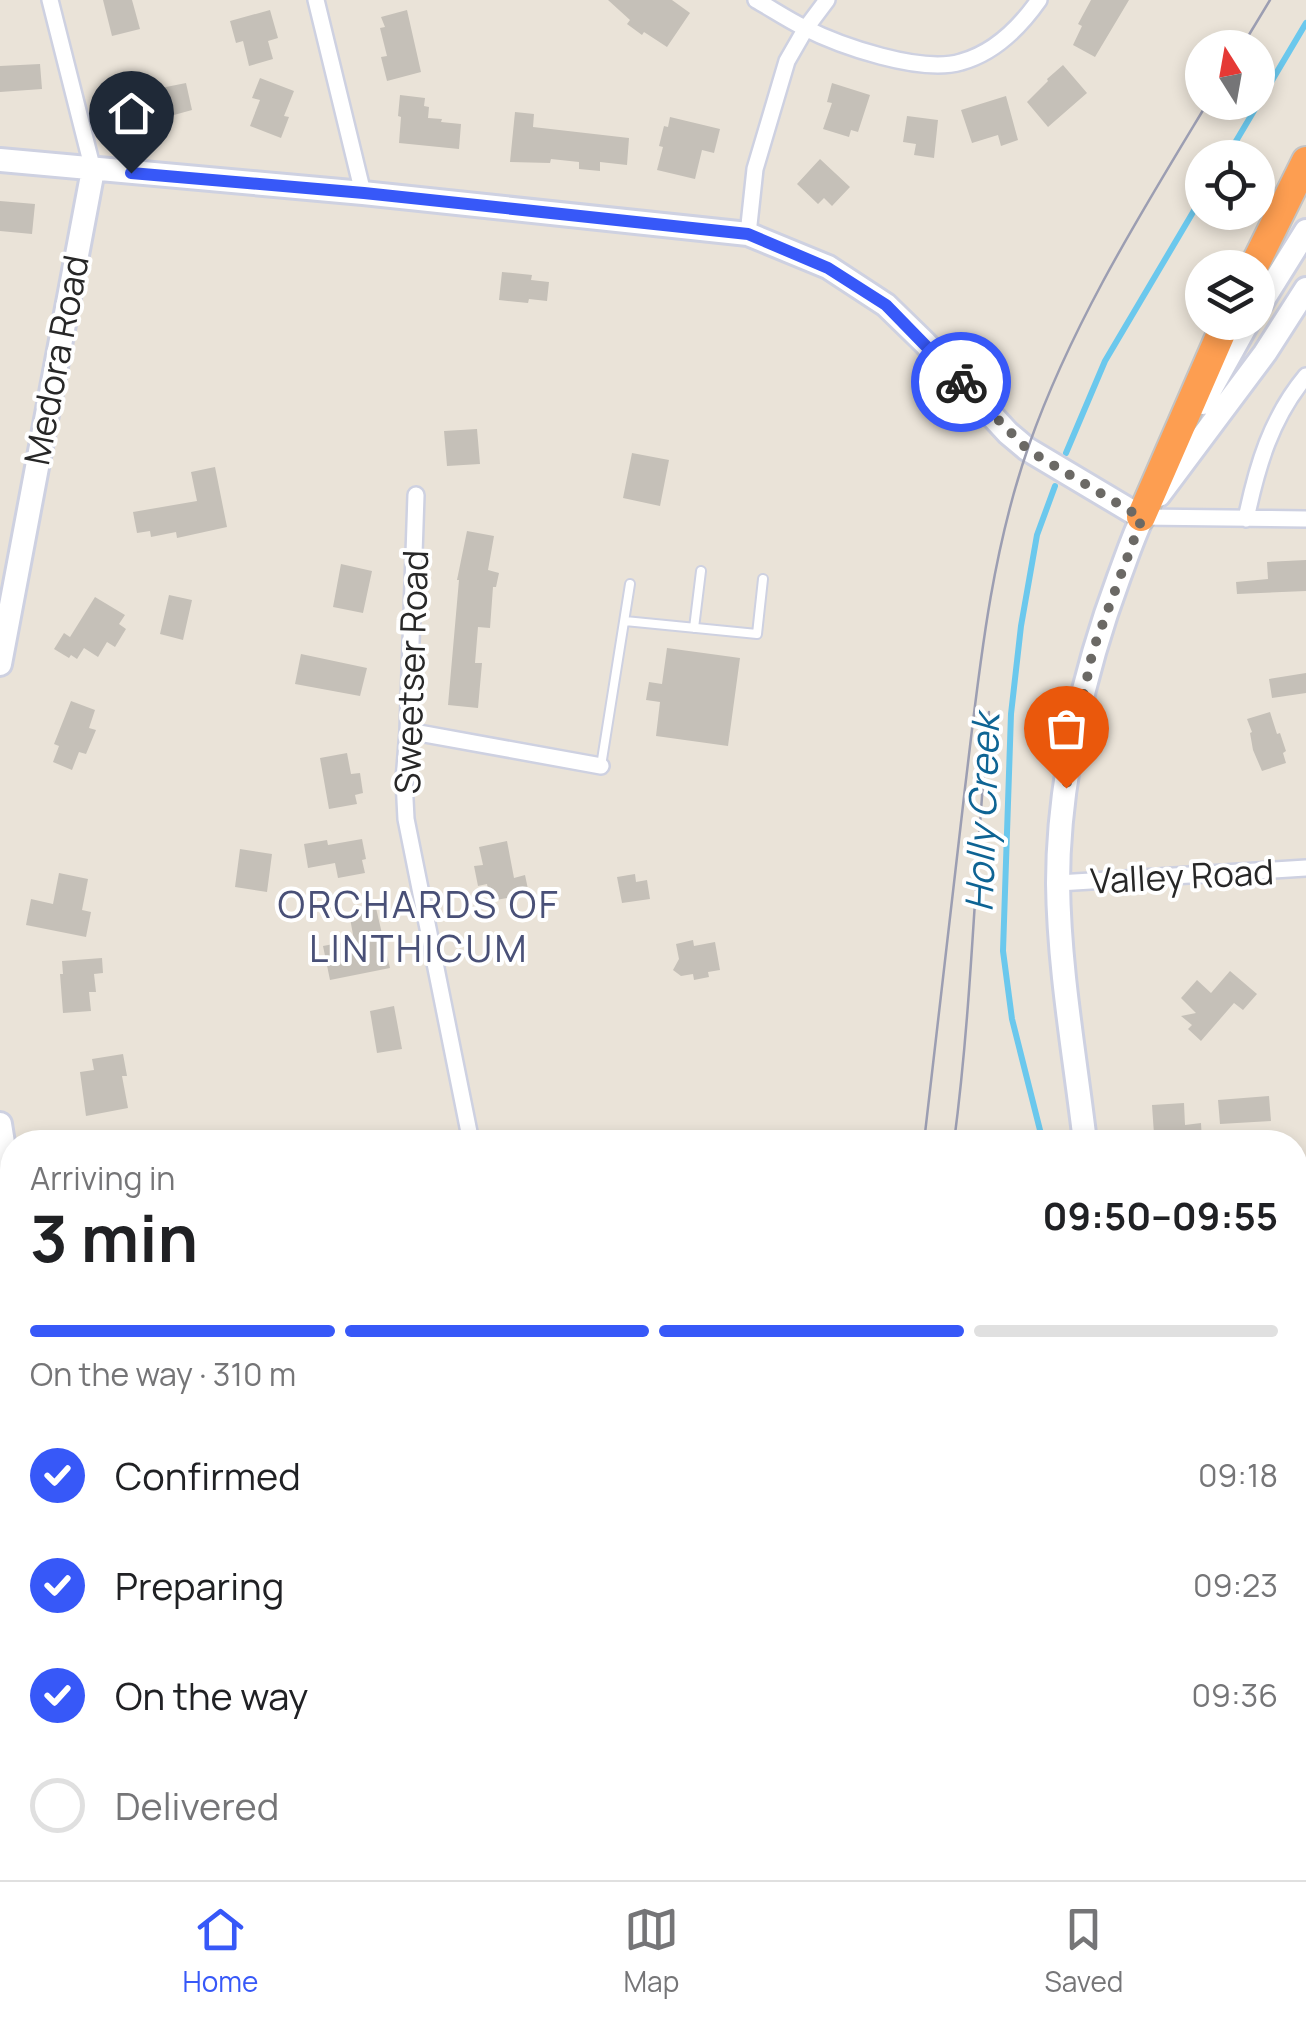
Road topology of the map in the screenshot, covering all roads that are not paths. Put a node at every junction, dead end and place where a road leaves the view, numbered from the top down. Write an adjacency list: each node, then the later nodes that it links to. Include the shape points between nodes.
1 (50, 0): 9 (street, Medora Road)
2 (316, 0): 10 (street)
3 (756, 0): 6 (street)
4 (826, 0): 6 (street)
5 (1039, 0): 6 (street, via 1006,38 959,64 906,63)
6 (806, 28): 12 (street, via 787,62 760,154)
7 (0, 160): 9 (street)
8 (1306, 161): 13 (highway)
9 (92, 170): 10 (street); 28 (street, Medora Road)
10 (364, 193): 12 (street)
11 (1306, 231): 14 (street)
12 (748, 234): 20 (street, via 828,268 886,305 1028,450)
13 (1261, 250)
14 (1275, 281)
15 (1306, 289): 20 (street)
16 (1218, 340): 20 (highway)
17 (1238, 340): 20 (street)
18 (1306, 376): 21 (street, via 1275,420)
19 (416, 496): 29 (street, Sweetser Road)
20 (1142, 518): 21 (street); 32 (street, via 1093,650 1062,818)
21 (1246, 519): 22 (street)
22 (1306, 519)
23 (701, 571): 27 (lane)
24 (763, 579): 27 (lane, via 757,634)
25 (630, 584): 26 (lane)
26 (625, 621): 27 (lane); 30 (lane)
27 (694, 628)
28 (0, 664)
29 (408, 731): 30 (street); 33 (street, Sweetser Road, via 406,819)
30 (601, 766)
31 (1306, 868): 32 (street, Valley Road)
32 (1058, 883): 34 (street)
33 (468, 1130)
34 (1084, 1130)

